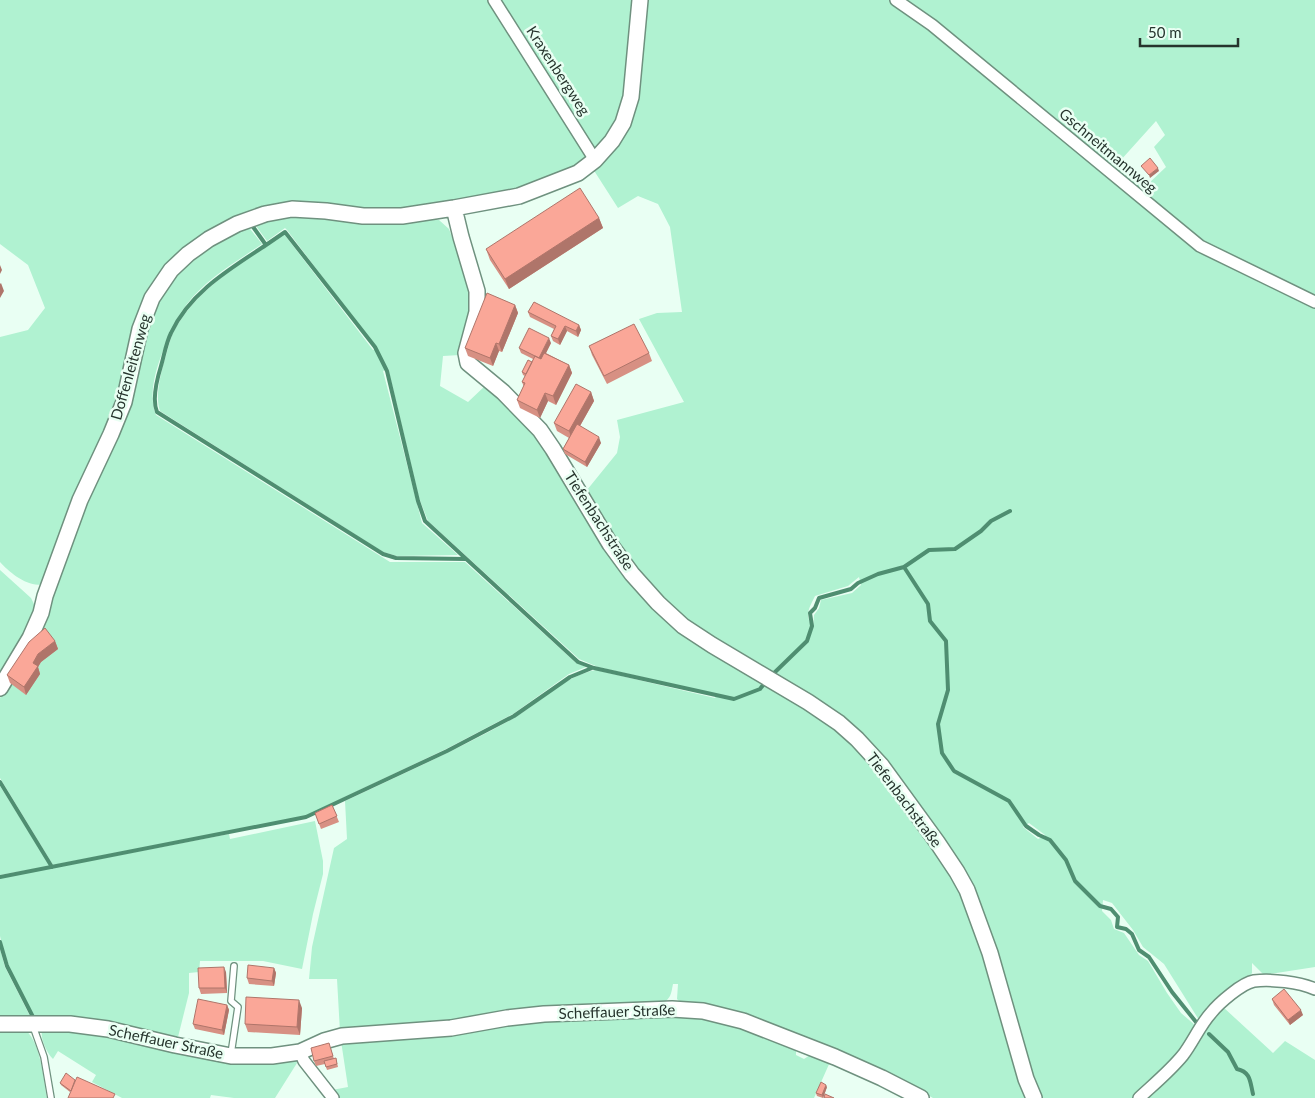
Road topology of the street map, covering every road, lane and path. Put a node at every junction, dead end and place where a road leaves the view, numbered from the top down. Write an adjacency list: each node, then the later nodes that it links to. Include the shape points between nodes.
1 (494, 0): 4 (street, Kraxenbergweg)
2 (640, 0): 4 (street, via 632,97 623,123)
3 (896, 0): 6 (street, Gschneitmannweg, via 932,25 1200,246)
4 (595, 160): 5 (street, via 578,172 519,196)
5 (454, 208): 7 (street, Doffenleitenweg, via 402,216 292,209 264,214 209,239 171,270 152,298 140,329 124,402 80,500 41,613); 17 (street, Tiefenbachstraße, via 477,291 477,312 466,353 468,363 503,392 540,430 610,544 658,603 683,626 839,723 857,739 900,790 967,890 990,953)
6 (1315, 302)
7 (0, 688)
8 (234, 966): 13 (lane, via 232,1000 238,1007)
9 (1315, 989): 18 (street, via 1290,982 1253,981 1236,990 1210,1013 1184,1053)
10 (0, 1024): 11 (street, Scheffauer Straße)
11 (33, 1024): 13 (street, Scheffauer Straße, via 108,1029); 14 (lane, via 44,1057)
12 (300, 1052): 13 (street, Scheffauer Straße); 15 (street); 16 (street, Scheffauer Straße, via 342,1036 451,1028 535,1015 672,1009 702,1011 743,1021 835,1057)
13 (231, 1056)
14 (51, 1098)
15 (333, 1098)
16 (921, 1098)
17 (1034, 1098)
18 (1139, 1098)

